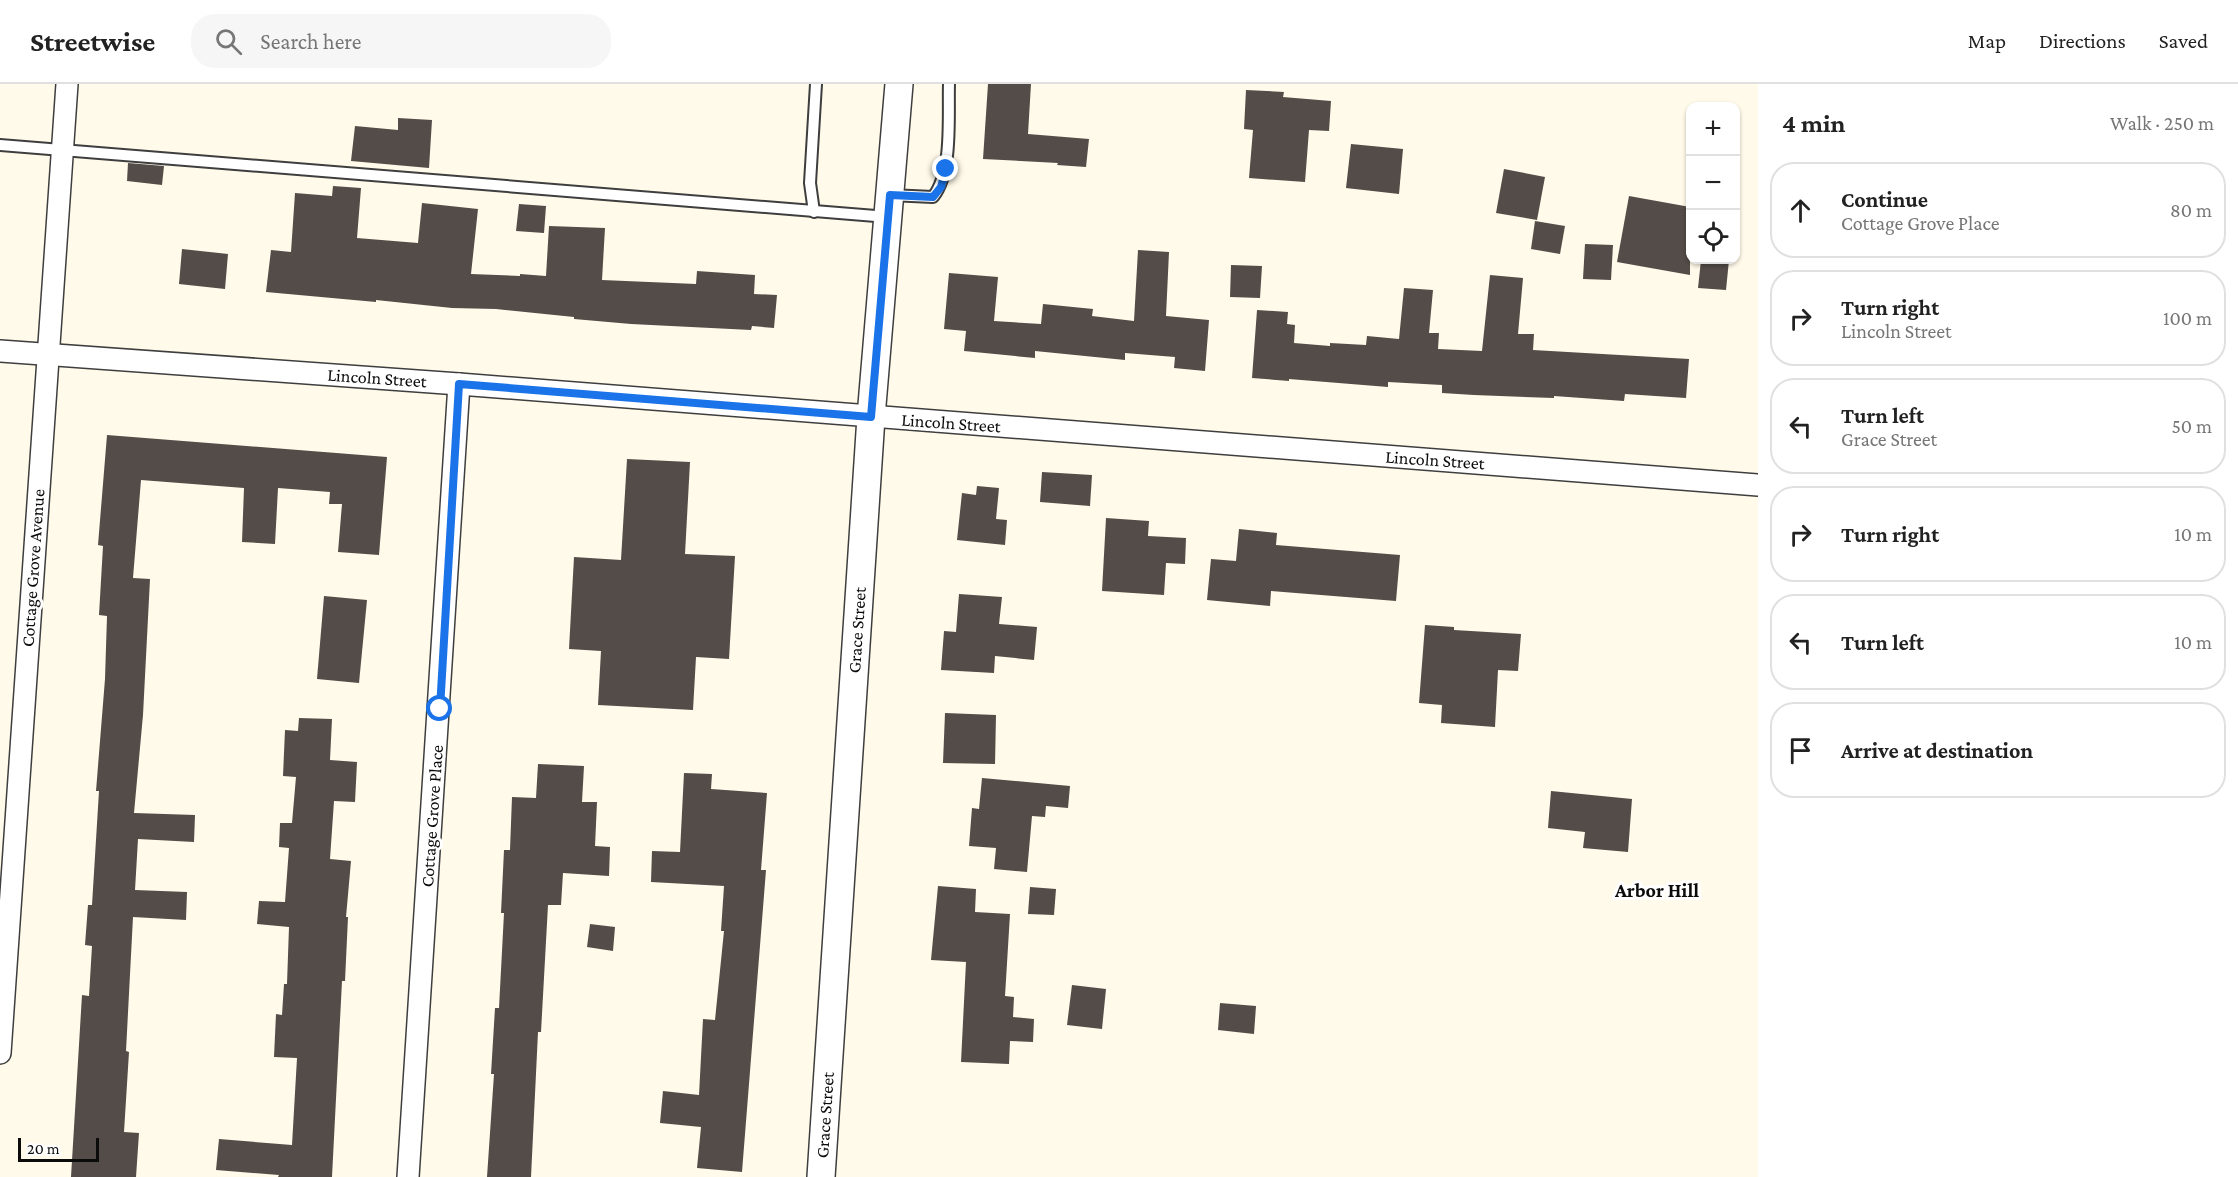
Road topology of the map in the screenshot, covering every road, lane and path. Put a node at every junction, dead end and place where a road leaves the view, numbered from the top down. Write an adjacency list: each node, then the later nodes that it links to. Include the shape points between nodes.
1 (68, 84): 6 (street, Cottage Grove Avenue)
2 (816, 84): 8 (lane, via 810,183)
3 (899, 84): 7 (street, Grace Street)
4 (949, 84): 7 (lane, via 946,169 941,187 933,197)
5 (0, 145): 6 (lane)
6 (63, 150): 8 (lane); 10 (street, Cottage Grove Avenue)
7 (889, 206): 8 (lane); 12 (street, Grace Street)
8 (814, 212)
9 (0, 351): 10 (street, Lincoln Street)
10 (47, 354): 11 (street, Lincoln Street); 14 (street, Cottage Grove Avenue)
11 (459, 384): 12 (street, Lincoln Street); 15 (street, Cottage Grove Place)
12 (871, 417): 13 (street, Lincoln Street); 16 (street, Grace Street)
13 (1758, 485)
14 (0, 1053)
15 (408, 1177)
16 (821, 1177)

